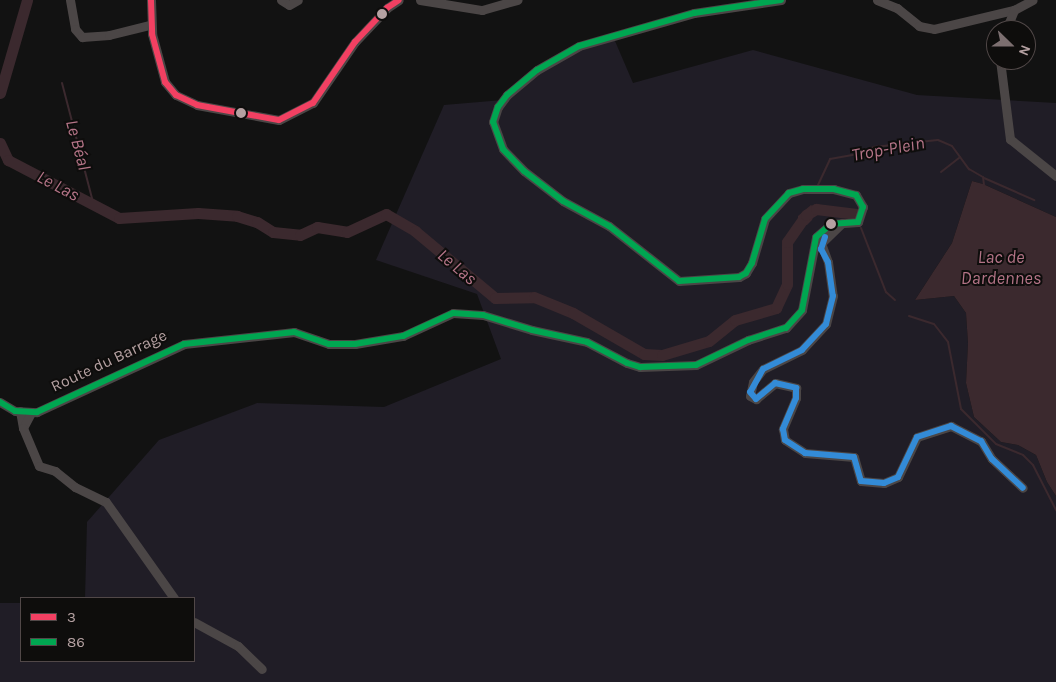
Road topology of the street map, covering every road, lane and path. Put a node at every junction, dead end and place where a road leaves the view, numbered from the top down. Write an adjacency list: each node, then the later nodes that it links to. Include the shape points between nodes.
1 (70, 0): 13 (street, via 75,29 82,37 109,35)
2 (150, 0): 13 (street)
3 (281, 0): 4 (street, via 289,6)
4 (298, 0)
5 (420, 0): 6 (street, via 482,10)
6 (518, 0)
7 (781, 0): 16 (street, Route du Barrage, via 687,14 579,46 537,70 503,99 493,122 506,152 528,174 563,201 610,226 679,281 739,277 746,273 752,264 765,219 789,194 806,189 845,190 856,194 863,207 860,220 854,224)
8 (877, 0): 11 (street, via 892,5 916,24 928,28)
9 (1034, 0): 11 (street)
10 (395, 1): 13 (street, via 355,42 318,98 301,112 279,120 197,105 176,95 165,82)
11 (1014, 10): 12 (street)
12 (1010, 20)
13 (149, 25)
14 (1001, 70): 15 (street, via 1010,139)
15 (1056, 176)
16 (842, 223): 20 (street, Route du Barrage, via 826,227 816,237 802,307 791,325 686,367 636,366 587,342 483,315 453,313 403,336 355,344 329,344 294,332 177,345); 22 (street, via 821,244 828,262 833,296 826,324 802,350 763,369 753,382 750,396 756,399 775,382 796,388 796,398 783,429 785,440 805,453 854,457 861,481 884,483 898,478 917,437 951,426 980,441 992,459)
17 (0, 396): 19 (street)
18 (0, 402): 19 (street)
19 (20, 411): 20 (street); 21 (street)
20 (31, 413): 21 (street)
21 (23, 428): 23 (street, via 39,466 54,471 75,487 106,502)
22 (1023, 488)
23 (173, 597)
24 (195, 623): 25 (street, via 238,646)
25 (262, 669)

